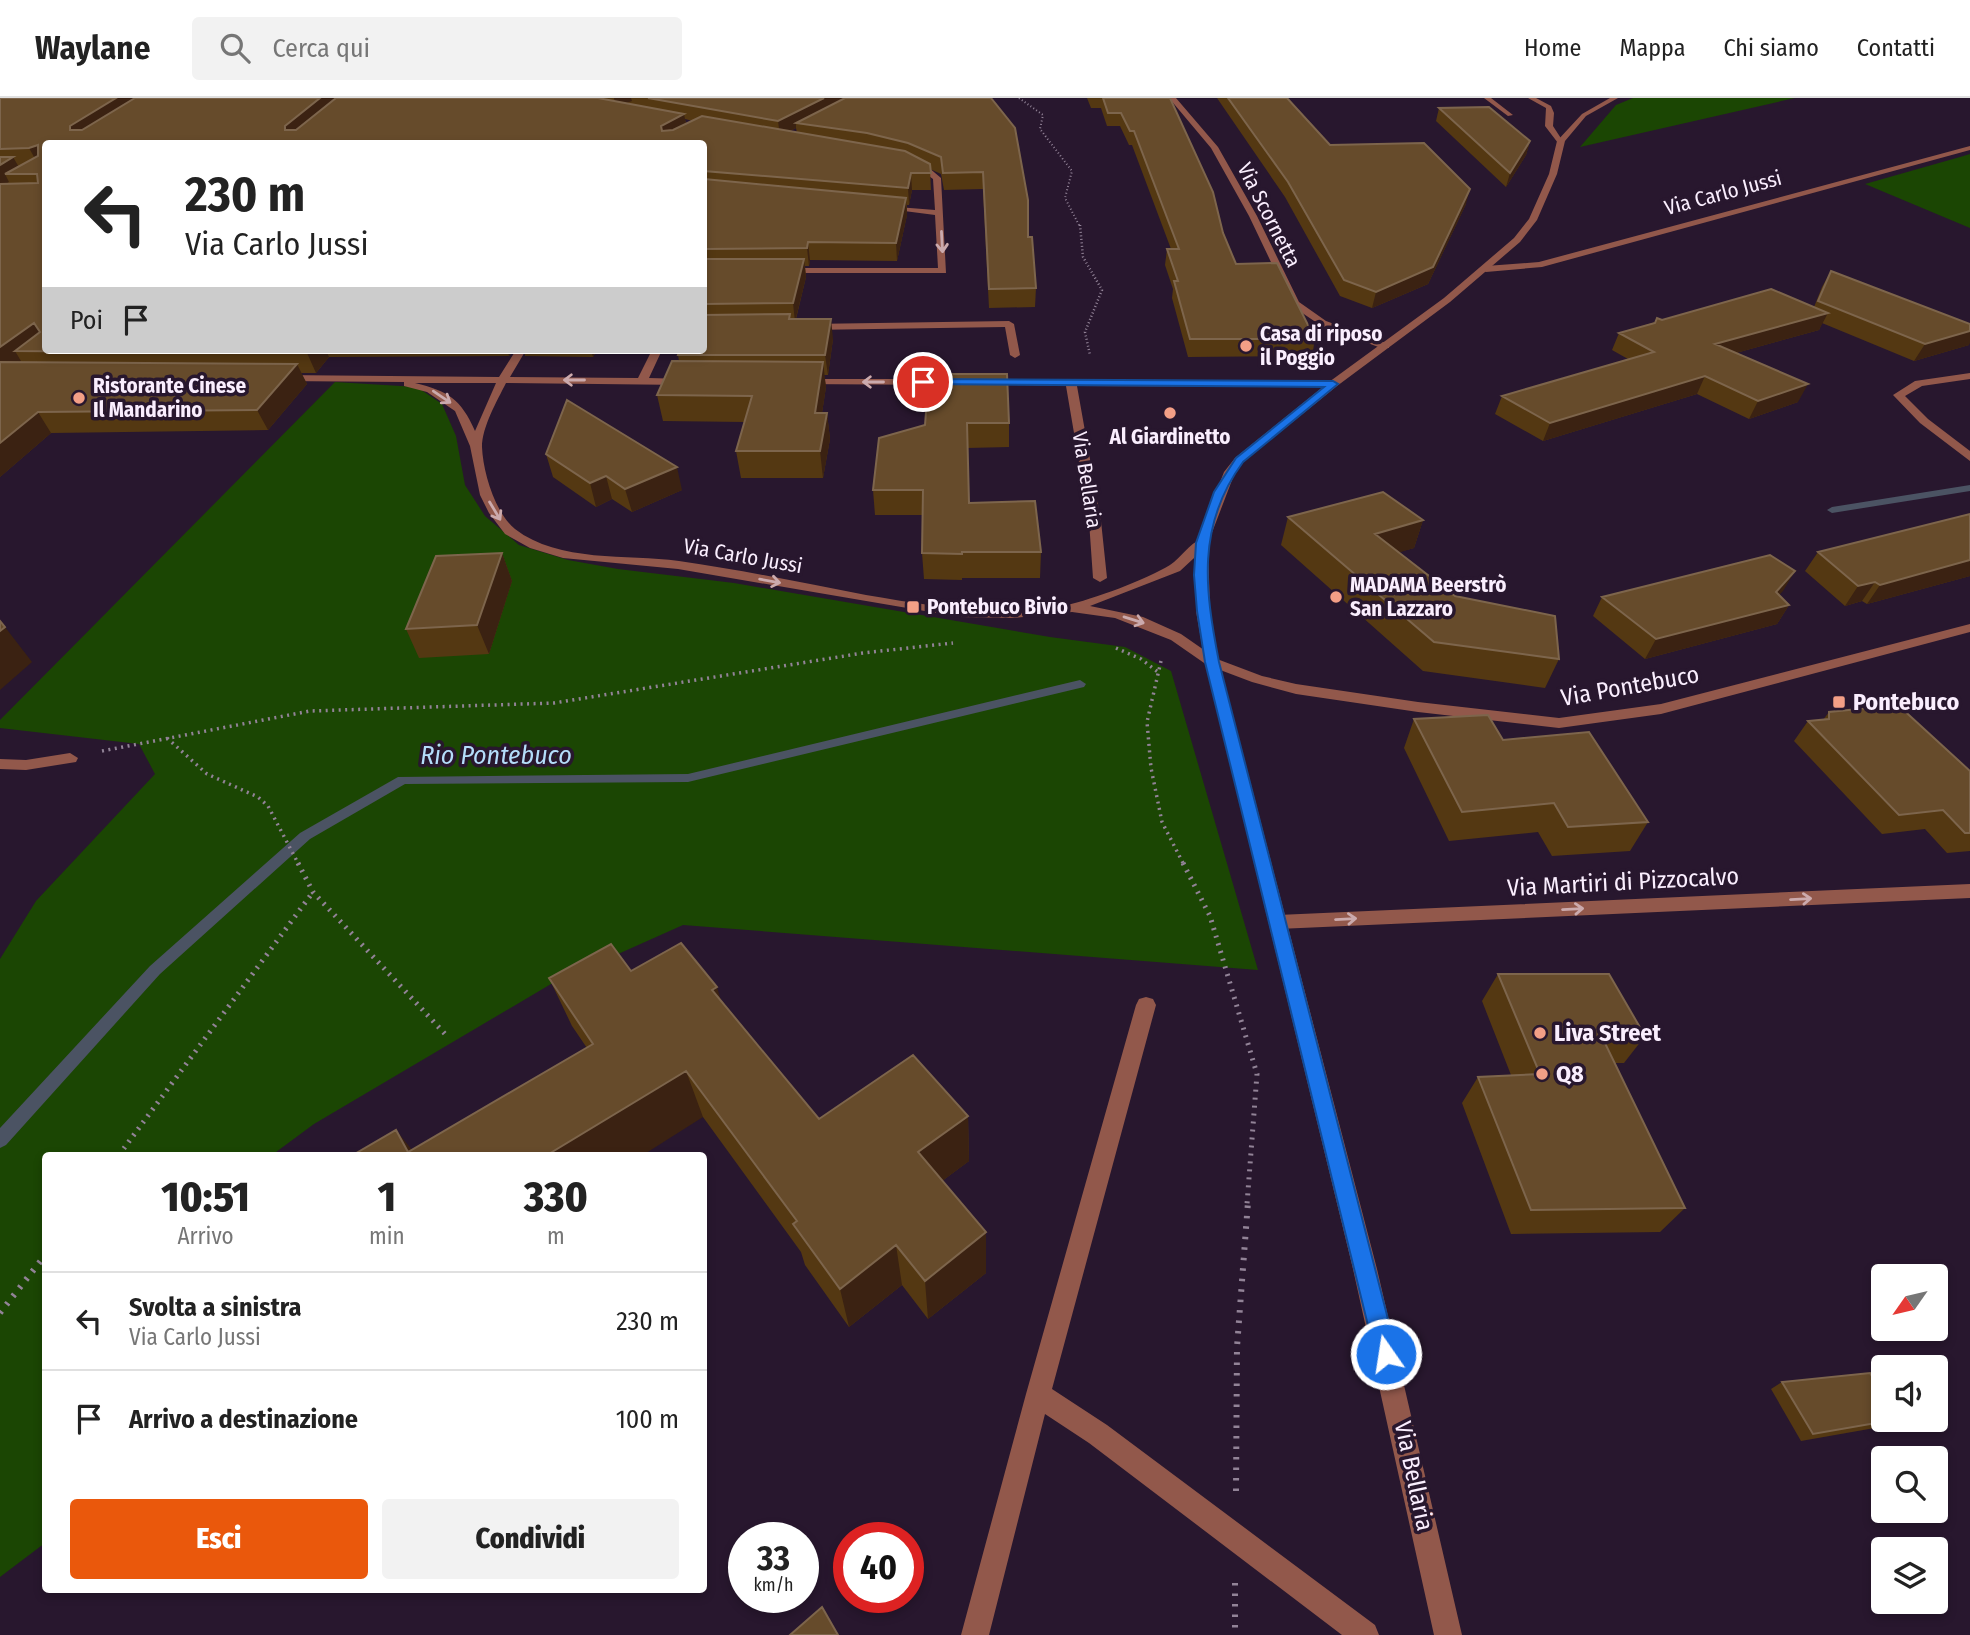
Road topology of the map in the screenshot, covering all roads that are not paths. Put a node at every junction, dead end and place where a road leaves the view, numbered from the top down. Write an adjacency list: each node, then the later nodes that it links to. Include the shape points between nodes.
1 (1172, 98): 14 (street, Via Scornetta, via 1213,147 1253,216 1295,304 1323,323)
2 (1487, 98): 5 (street)
3 (1531, 98): 6 (street, via 1549,107 1549,126)
4 (1615, 98): 6 (street, via 1584,115)
5 (1510, 115)
6 (1561, 141): 11 (street, via 1533,220)
7 (1970, 148): 11 (street, Via Carlo Jussi, via 1539,264)
8 (895, 161): 10 (street, via 925,169 937,178)
9 (871, 207): 10 (street)
10 (940, 214): 12 (street, one-way to 12, via 943,271)
11 (1486, 269): 14 (street)
12 (770, 271)
13 (801, 327): 17 (street, via 1009,324)
14 (1385, 346): 28 (street)
15 (519, 354): 21 (street)
16 (655, 354): 22 (street)
17 (1015, 355)
18 (1970, 376): 30 (street, via 1919,383 1898,395)
19 (384, 377): 20 (street, Via Carlo Jussi); 21 (street, Via Carlo Jussi); 29 (street, Via Carlo Jussi, one-way to 29, via 431,390 460,409)
20 (266, 378)
21 (502, 380): 22 (street, Via Carlo Jussi, one-way to 21); 29 (street, Via Carlo Jussi)
22 (642, 382): 23 (street, Via Carlo Jussi)
23 (696, 382)
24 (789, 382): 25 (street, one-way to 24)
25 (964, 382)
26 (977, 382): 27 (street)
27 (1071, 382): 28 (street); 32 (street, Via Bellaria)
28 (1333, 384): 31 (street, Via Bellaria, via 1240,460 1220,492)
29 (476, 446): 33 (street, Via Carlo Jussi, one-way to 33, via 486,495 495,513 510,531 563,554 678,565 960,613)
30 (1970, 457)
31 (1202, 543): 33 (street, Via Carlo Jussi, via 1175,568 1157,577); 35 (street, Via Bellaria, via 1203,611)
32 (1100, 578)
33 (1067, 609): 35 (street, Via Carlo Jussi, one-way to 35, via 1138,620 1176,637)
34 (1970, 628): 35 (street, Via Pontebuco, via 1661,709 1559,723 1296,689)
35 (1212, 662): 39 (street, Via Bellaria)
36 (70, 758): 37 (street)
37 (0, 764)
38 (1970, 891): 39 (street, Via Martiri di Pizzocalvo, one-way to 38)
39 (1278, 922): 44 (street, Via Bellaria, via 1352,1209)
40 (1146, 1005): 41 (street)
41 (1038, 1394): 42 (street); 43 (street)
42 (975, 1635)
43 (1365, 1635)
44 (1448, 1635)

